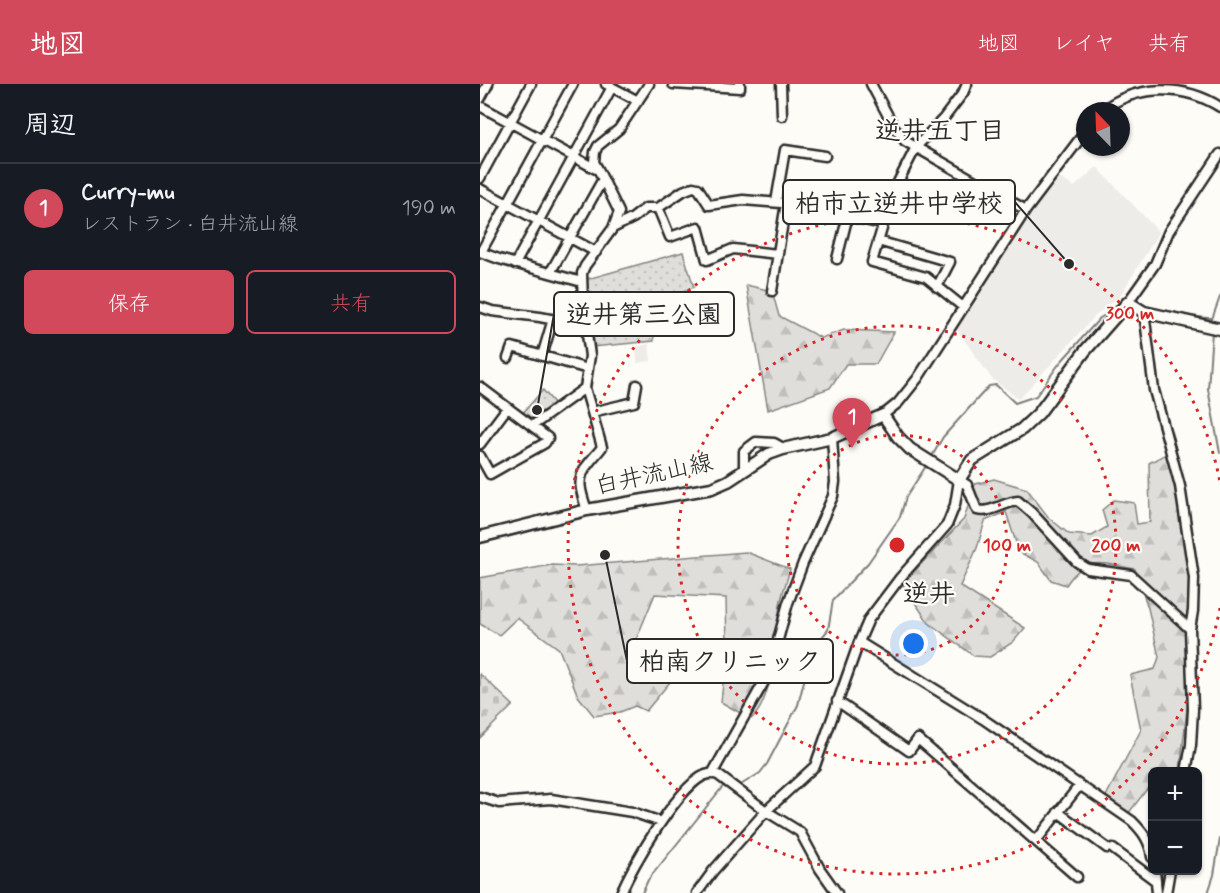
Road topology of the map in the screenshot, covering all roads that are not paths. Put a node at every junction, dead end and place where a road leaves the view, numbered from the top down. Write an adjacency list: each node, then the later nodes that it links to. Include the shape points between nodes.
1 (488, 84): 12 (street)
2 (531, 84): 18 (street)
3 (573, 84): 19 (street)
4 (649, 84): 13 (street)
5 (673, 84): 6 (street, via 740,88)
6 (740, 84)
7 (781, 84): 17 (street)
8 (871, 84): 21 (street, via 894,128)
9 (967, 84): 21 (street, via 944,118)
10 (609, 86): 13 (street); 24 (street)
11 (1182, 86): 14 (street, via 1138,89); 16 (street)
12 (480, 99)
13 (638, 101): 25 (street, via 619,129 598,146 593,156)
14 (1114, 102)
15 (480, 106): 18 (street)
16 (1220, 107)
17 (782, 116)
18 (510, 122): 19 (street); 26 (street)
19 (542, 140): 24 (street); 31 (street)
20 (1076, 144): 33 (street)
21 (916, 147): 33 (street); 36 (street)
22 (1220, 154): 49 (street)
23 (825, 156): 29 (street, via 785,150)
24 (574, 157): 25 (street); 35 (street)
25 (596, 169): 27 (street)
26 (480, 178)
27 (603, 179): 37 (street, via 619,212); 38 (street)
28 (480, 189): 31 (street)
29 (776, 202): 30 (street); 32 (street, via 743,200 709,205 698,188 693,187)
30 (786, 203): 34 (street); 42 (street)
31 (507, 204): 35 (street); 40 (street)
32 (658, 208): 37 (street, via 646,208); 42 (street, via 670,237 698,227 707,260 733,249)
33 (1026, 210): 51 (street)
34 (848, 215): 36 (street); 43 (street)
35 (538, 221): 38 (street); 44 (street)
36 (882, 224): 39 (street)
37 (613, 228): 41 (street)
38 (570, 238): 41 (street); 45 (street)
39 (878, 241): 47 (street, via 872,262 926,278); 47 (street, via 950,262)
40 (480, 252): 44 (street)
41 (596, 252): 46 (street, via 585,266)
42 (778, 254): 48 (street)
43 (837, 259)
44 (514, 264): 45 (street)
45 (550, 273): 46 (street)
46 (582, 282): 54 (street)
47 (937, 286): 51 (street)
48 (772, 291)
49 (1128, 303): 52 (main road); 71 (main road, via 1085,351 1039,413 1022,429 972,460)
50 (480, 307): 53 (street)
51 (963, 307): 64 (street, via 908,392)
52 (1144, 312): 55 (main road); 74 (street, via 1154,390 1180,486 1194,578)
53 (553, 319): 54 (street); 56 (street)
54 (586, 326): 58 (street)
55 (1220, 329)
56 (542, 356): 57 (street, via 512,347); 58 (street)
57 (508, 358)
58 (588, 369): 61 (street)
59 (637, 385): 63 (street, via 634,402)
60 (480, 387): 62 (street)
61 (585, 388): 63 (street); 65 (street)
62 (507, 408): 65 (street); 67 (street)
63 (592, 412): 72 (street, via 602,447 580,477)
64 (883, 415): 66 (main road, 白井流山線); 71 (main road, via 910,449)
65 (532, 426): 69 (street, via 548,438 545,442 490,474)
66 (832, 438): 68 (main road, 白井流山線); 78 (street, via 833,496 788,603 770,673)
67 (480, 444)
68 (785, 448): 70 (main road, 白井流山線); 70 (street, via 756,442 744,451)
69 (480, 456)
70 (744, 470): 72 (main road, 白井流山線, via 700,492)
71 (959, 480): 74 (street, via 967,485 977,510 984,512 1018,501 1077,562 1088,569 1131,575); 75 (street, via 947,525 881,602)
72 (587, 510): 73 (main road, 白井流山線)
73 (480, 537)
74 (1190, 629): 77 (street, via 1193,709)
75 (859, 642): 76 (street); 79 (street, via 983,719)
76 (837, 701): 81 (street, via 815,766); 84 (street, via 909,751 918,739)
77 (1187, 767)
78 (712, 774): 81 (street); 83 (street, via 702,777)
79 (1079, 786): 82 (street); 85 (street, via 1132,821)
80 (480, 797): 83 (street, via 499,802 551,798 633,812)
81 (766, 812): 91 (street); 92 (street, via 800,832)
82 (1058, 812): 84 (street); 89 (street)
83 (660, 822): 90 (street)
84 (1036, 840): 88 (street)
85 (1148, 840)
86 (1155, 875): 89 (street)
87 (1169, 875): 94 (street)
88 (1077, 877)
89 (1156, 881): 93 (street)
90 (621, 893)
91 (697, 893)
92 (837, 893)
93 (1157, 893)
94 (1166, 893)

